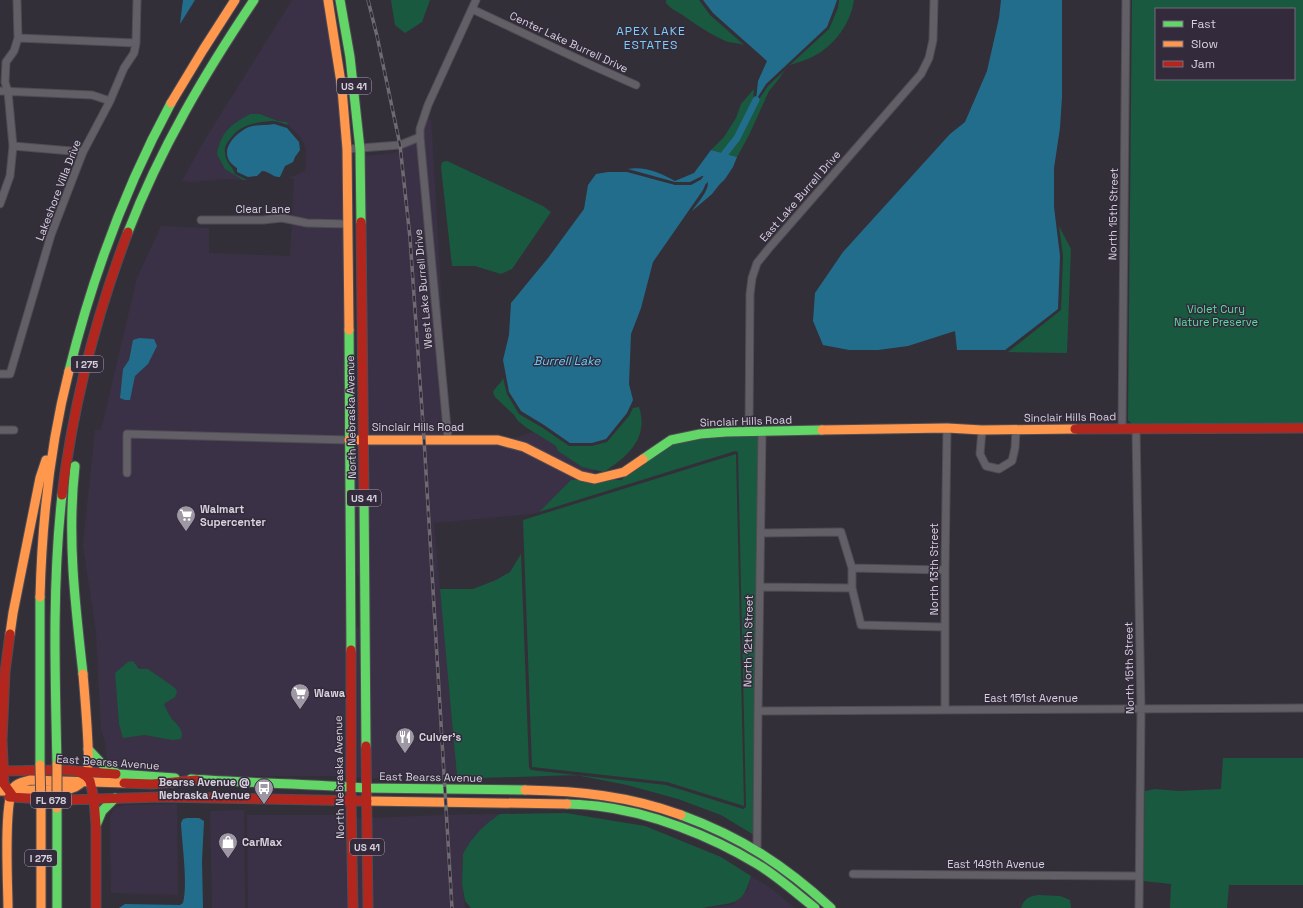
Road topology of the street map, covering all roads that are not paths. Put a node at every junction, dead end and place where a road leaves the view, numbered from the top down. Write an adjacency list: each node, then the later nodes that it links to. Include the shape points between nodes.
1 (17, 0): 11 (street)
2 (137, 0): 12 (street)
3 (235, 0): 38 (main road, I 275, via 180,88 131,186 109,240 85,312)
4 (254, 0): 29 (main road, I 275, via 196,92 164,151 136,212 103,307)
5 (328, 0): 19 (main road, North Nebraska Avenue / US 41, via 342,89)
6 (340, 0): 20 (main road, North Nebraska Avenue / US 41, via 350,57)
7 (476, 0): 10 (street, West Lake Burrell Drive)
8 (934, 0): 39 (street, East Lake Burrell Drive, via 933,40 929,58 921,74 757,263 750,294)
9 (1126, 0): 32 (street, North 15th Street)
10 (472, 9): 13 (street, Center Lake Burrell Drive); 17 (street, West Lake Burrell Drive, via 428,105)
11 (18, 38): 12 (street); 15 (street, via 14,51 6,62 5,82)
12 (136, 43): 16 (street, Lakeshore Villa Drive, via 134,53 124,68)
13 (636, 85)
14 (0, 91): 15 (street)
15 (8, 92): 16 (street, via 92,95); 18 (street)
16 (110, 101): 21 (street, Lakeshore Villa Drive)
17 (420, 137): 20 (street, via 400,145); 41 (street, West Lake Burrell Drive)
18 (13, 146): 21 (street); 22 (street, via 10,176)
19 (347, 149): 20 (street); 24 (main road, North Nebraska Avenue / US 41)
20 (360, 149): 25 (main road, North Nebraska Avenue / US 41)
21 (83, 152): 28 (street, Lakeshore Villa Drive, via 51,236 10,374)
22 (0, 204)
23 (201, 220): 24 (street, Clear Lane, via 282,218 307,223)
24 (348, 224): 25 (main road, via 354,234 355,280); 26 (main road, North Nebraska Avenue / US 41)
25 (361, 287): 27 (main road, North Nebraska Avenue / US 41)
26 (348, 301): 27 (main road, via 355,314 356,352); 42 (main road, North Nebraska Avenue / US 41)
27 (362, 368): 43 (main road, North Nebraska Avenue / US 41)
28 (0, 374)
29 (75, 417): 58 (main road, via 72,567); 78 (main road, I 275, bridge, via 63,495 56,571)
30 (947, 428): 36 (main road, Sinclair Hills Road); 40 (main road, Sinclair Hills Road); 48 (street, North 13th Street)
31 (1303, 428): 33 (main road, Sinclair Hills Road)
32 (1122, 429): 33 (main road, Sinclair Hills Road); 37 (main road, Sinclair Hills Road)
33 (1136, 429): 55 (street, North 15th Street)
34 (0, 430): 35 (street)
35 (14, 430)
36 (982, 430): 37 (main road, Sinclair Hills Road); 37 (street, via 980,454 986,466 999,469 1012,461)
37 (1016, 430)
38 (56, 431): 57 (main road, via 40,478 13,613 5,672); 77 (main road, I 275, bridge, via 46,504 39,614)
39 (749, 432): 40 (main road, Sinclair Hills Road); 41 (main road, Sinclair Hills Road, via 700,434 671,440 624,472 595,479 581,476 511,442)
40 (762, 432): 45 (street, North 12th Street)
41 (448, 439): 43 (main road, Sinclair Hills Road)
42 (350, 440): 43 (main road, Sinclair Hills Road); 44 (street, Sinclair Hills Road, via 127,434); 47 (main road, North Nebraska Avenue / US 41)
43 (363, 440): 51 (main road, North Nebraska Avenue / US 41)
44 (127, 473)
45 (761, 534): 46 (street, via 841,532); 49 (street, North 12th Street)
46 (852, 568): 48 (street); 50 (street)
47 (351, 569): 51 (main road, via 356,579 356,618 361,626); 63 (main road, North Nebraska Avenue / US 41)
48 (945, 570): 52 (street, North 13th Street)
49 (760, 587): 50 (street); 56 (street, North 12th Street)
50 (852, 588): 52 (street, via 861,625)
51 (365, 627): 64 (main road, North Nebraska Avenue / US 41)
52 (945, 627): 54 (street, North 13th Street)
53 (1303, 708): 55 (street, East 151st Avenue)
54 (945, 709): 55 (street, East 151st Avenue); 56 (street, East 151st Avenue)
55 (1141, 710): 75 (street, North 15th Street)
56 (758, 711): 73 (street, North 12th Street)
57 (1, 744): 59 (main road)
58 (88, 749): 60 (main road, via 99,763); 61 (main road)
59 (1, 771): 61 (main road, East Bearss Avenue, via 53,770); 65 (main road)
60 (118, 774): 61 (main road, East Bearss Avenue); 62 (main road, East Bearss Avenue)
61 (85, 776): 62 (main road, via 152,784); 65 (main road, via 79,785 70,789); 67 (main road)
62 (197, 780): 63 (main road, East Bearss Avenue)
63 (351, 787): 64 (main road, East Bearss Avenue); 68 (main road, North Nebraska Avenue / US 41)
64 (366, 788): 69 (main road, North Nebraska Avenue / US 41); 73 (main road, East Bearss Avenue, via 572,791 610,796 649,804 690,817)
65 (8, 794): 67 (main road, FL 678, via 65,800); 71 (main road)
66 (115, 798): 67 (main road, FL 678); 68 (main road, FL 678); 72 (main road, via 102,811)
67 (94, 799): 72 (main road)
68 (351, 801): 69 (main road, FL 678); 80 (main road, North Nebraska Avenue / US 41)
69 (367, 801): 81 (main road, North Nebraska Avenue / US 41); 82 (main road, via 565,803 625,811 657,819 720,844 757,864)
70 (0, 810): 71 (main road)
71 (7, 819): 76 (main road)
72 (96, 825): 79 (main road)
73 (757, 850): 83 (main road, East Bearss Avenue, via 795,876)
74 (853, 874): 75 (street, East 149th Avenue)
75 (1139, 876): 84 (street, North 15th Street)
76 (8, 908)
77 (41, 908)
78 (57, 908)
79 (96, 908)
80 (353, 908)
81 (368, 908)
82 (815, 908)
83 (831, 908)
84 (1139, 908)

